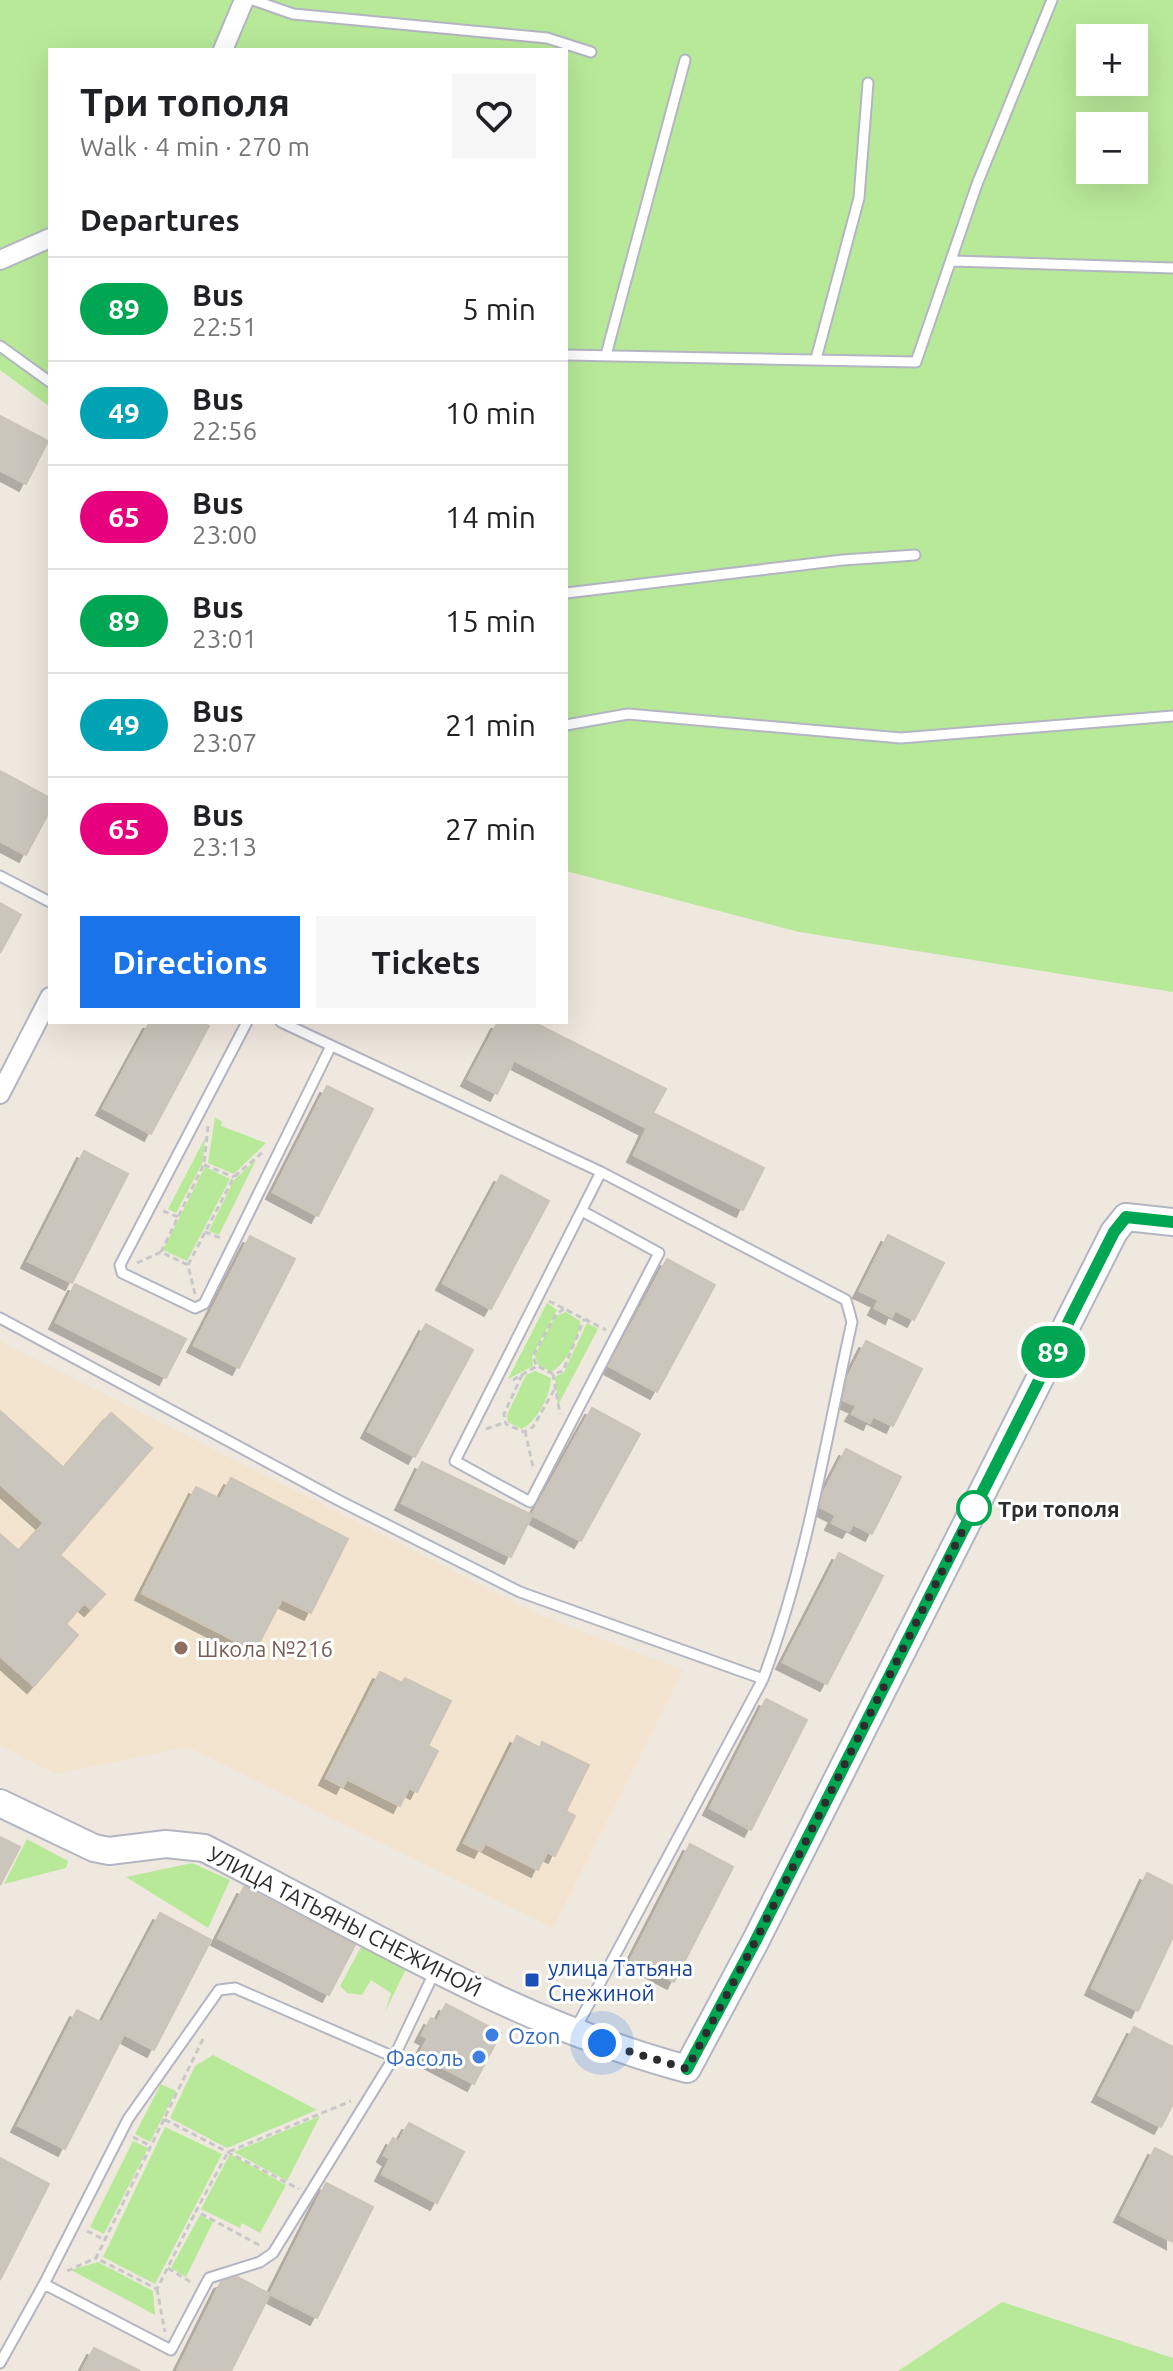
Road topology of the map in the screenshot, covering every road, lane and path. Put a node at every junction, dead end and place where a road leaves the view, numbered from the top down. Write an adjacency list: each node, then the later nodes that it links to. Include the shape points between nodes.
1 (244, 0): 4 (street)
2 (253, 0): 5 (lane, via 293,14 547,38)
3 (1052, 0): 10 (lane, via 977,184)
4 (224, 48)
5 (591, 52)
6 (685, 60): 14 (lane)
7 (868, 83): 15 (lane, via 859,198)
8 (48, 239): 9 (street)
9 (0, 260)
10 (952, 261): 11 (lane); 15 (lane, via 916,362)
11 (1173, 268)
12 (0, 346): 16 (lane)
13 (568, 355): 14 (lane)
14 (606, 355): 15 (lane)
15 (816, 359)
16 (48, 381)
17 (915, 555): 18 (lane)
18 (568, 593)
19 (1173, 716): 20 (lane, via 901,738 628,714)
20 (568, 725)
21 (0, 876): 22 (lane)
22 (48, 901)
23 (48, 1001): 27 (street)
24 (246, 1024): 28 (lane)
25 (285, 1024): 26 (lane)
26 (331, 1046): 29 (lane); 31 (lane)
27 (0, 1094)
28 (209, 1096): 30 (path); 39 (lane)
29 (282, 1146): 32 (path, via 258,1154); 36 (lane)
30 (204, 1164): 32 (path); 37 (path)
31 (601, 1172): 33 (lane); 54 (lane, via 846,1300 852,1322 811,1528)
32 (234, 1177): 35 (path)
33 (582, 1211): 40 (lane); 45 (lane, via 659,1253)
34 (1173, 1222): 58 (street, УЛИЦА ТАТЬЯНЫ СНЕЖИНОЙ, via 1126,1217 1114,1232 687,2069)
35 (205, 1232): 36 (path); 38 (path)
36 (234, 1244): 41 (lane)
37 (161, 1252): 38 (path); 39 (path)
38 (188, 1265): 41 (path)
39 (120, 1271): 41 (lane)
40 (539, 1296): 42 (path); 49 (lane)
41 (198, 1308)
42 (564, 1309): 44 (path); 46 (path, via 533,1356)
43 (0, 1318): 54 (lane, via 520,1592)
44 (584, 1319): 45 (path); 47 (path, via 563,1371)
45 (617, 1336): 52 (lane)
46 (537, 1366): 47 (path); 48 (path)
47 (553, 1374): 50 (path)
48 (522, 1375): 49 (path); 51 (path, via 504,1414 506,1424)
49 (495, 1383): 53 (lane, via 455,1461 530,1502)
50 (554, 1390): 51 (path, via 533,1427); 52 (path)
51 (525, 1431): 53 (path)
52 (567, 1432): 53 (lane)
53 (537, 1488)
54 (763, 1679): 58 (lane)
55 (0, 1803): 56 (street, УЛИЦА ТАТЬЯНЫ СНЕЖИНОЙ, via 94,1848 204,1848)
56 (435, 1971): 58 (street, УЛИЦА ТАТЬЯНЫ СНЕЖИНОЙ); 59 (lane)
57 (205, 2033): 61 (path)
58 (573, 2033)
59 (394, 2057): 60 (lane); 62 (lane, via 235,1988 219,1990)
60 (371, 2094): 64 (lane); 65 (path, via 228,2152)
61 (164, 2119): 63 (path); 64 (path)
62 (122, 2131): 63 (path); 66 (lane)
63 (151, 2146): 67 (path)
64 (309, 2195): 68 (lane)
65 (196, 2211): 68 (path); 70 (path)
66 (76, 2221): 67 (path); 71 (lane)
67 (105, 2240): 69 (path)
68 (273, 2253): 73 (lane, via 209,2278)
69 (96, 2258): 71 (path); 72 (path)
70 (168, 2268): 72 (path); 73 (path)
71 (44, 2284): 74 (lane); 75 (lane)
72 (157, 2289): 74 (path)
73 (203, 2290): 74 (lane)
74 (171, 2350)
75 (0, 2363)

